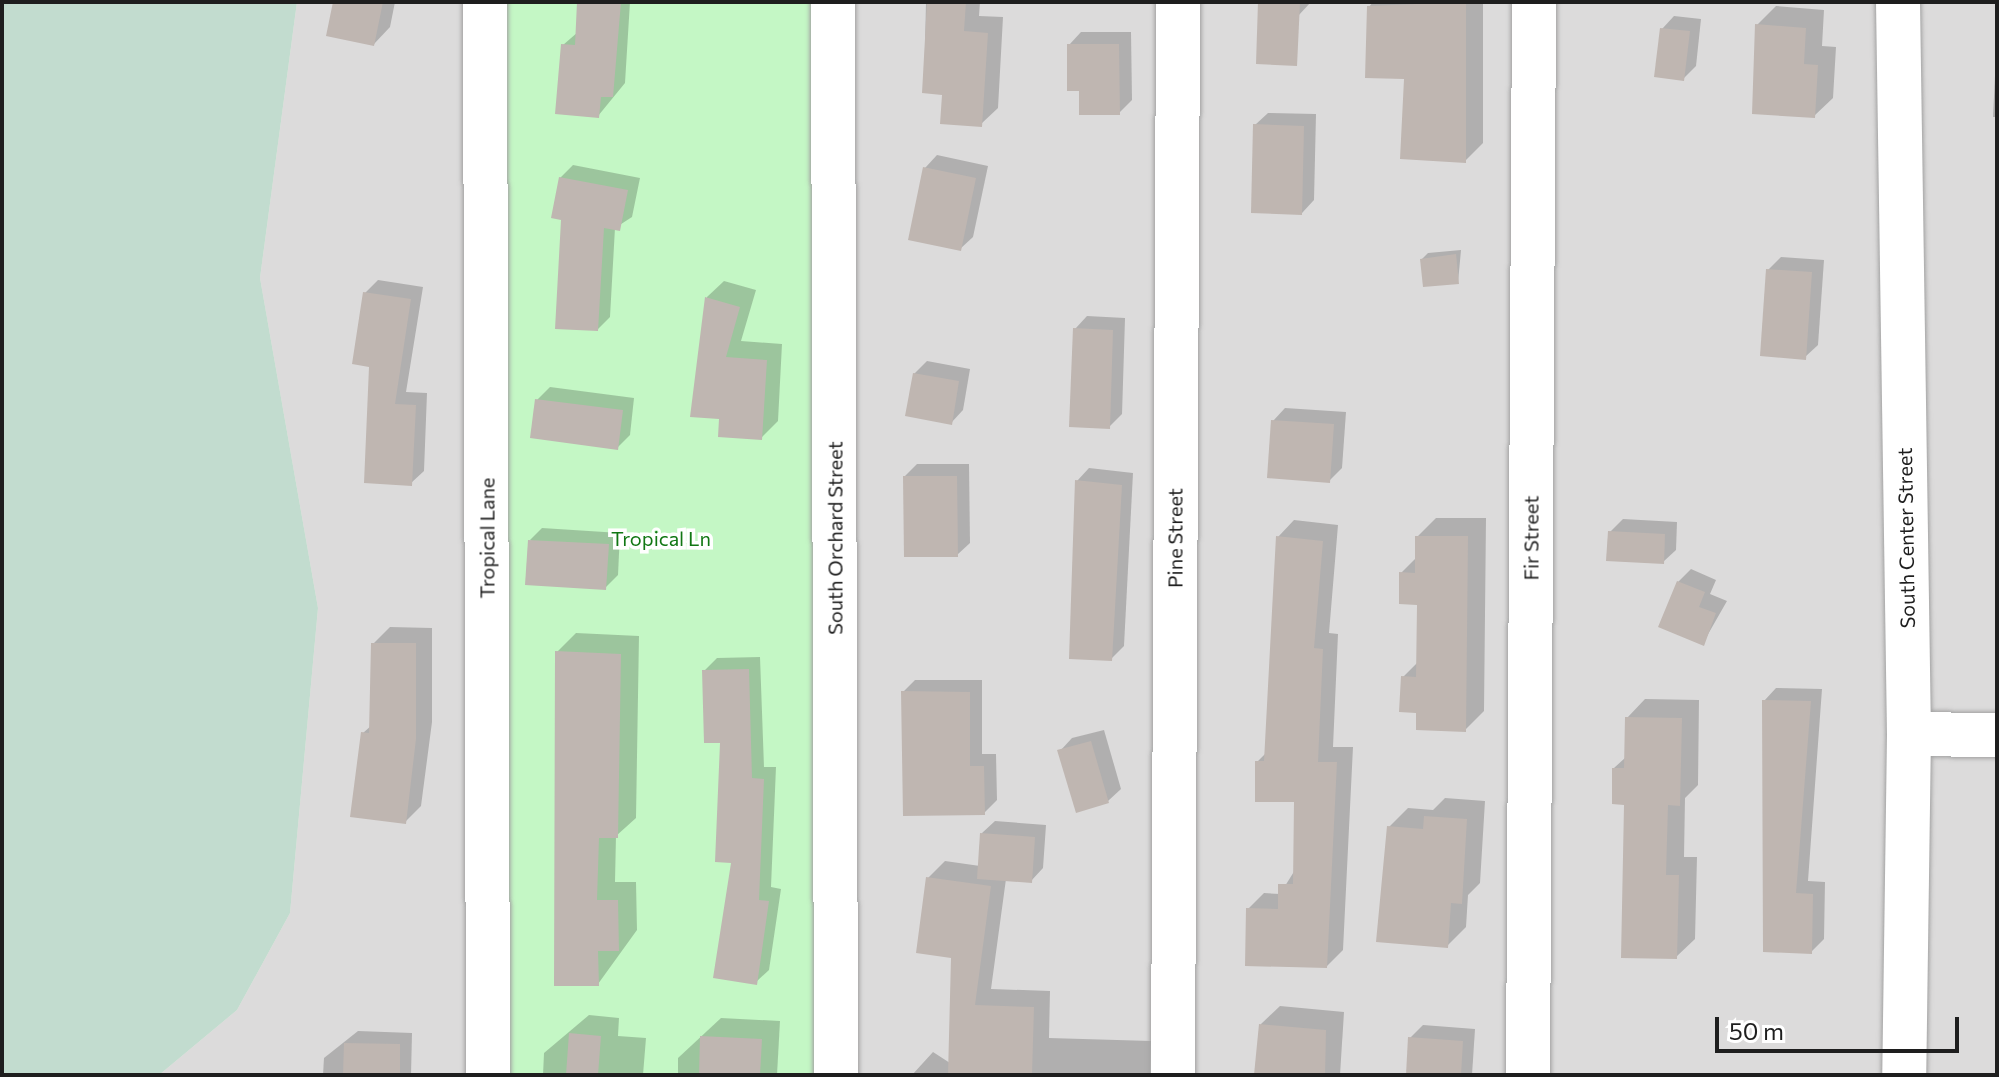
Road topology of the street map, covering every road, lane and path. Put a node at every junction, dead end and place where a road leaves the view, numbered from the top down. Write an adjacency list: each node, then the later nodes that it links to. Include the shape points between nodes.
1 (485, 2): 8 (street, Tropical Lane)
2 (833, 2): 9 (street, South Orchard Street)
3 (1178, 2): 10 (street, Pine Street)
4 (1534, 2): 11 (street, Fir Street)
5 (1898, 2): 6 (street, South Center Street)
6 (1909, 734): 7 (street); 12 (street, South Center Street)
7 (1997, 735)
8 (488, 1075)
9 (836, 1075)
10 (1173, 1075)
11 (1528, 1075)
12 (1904, 1075)

